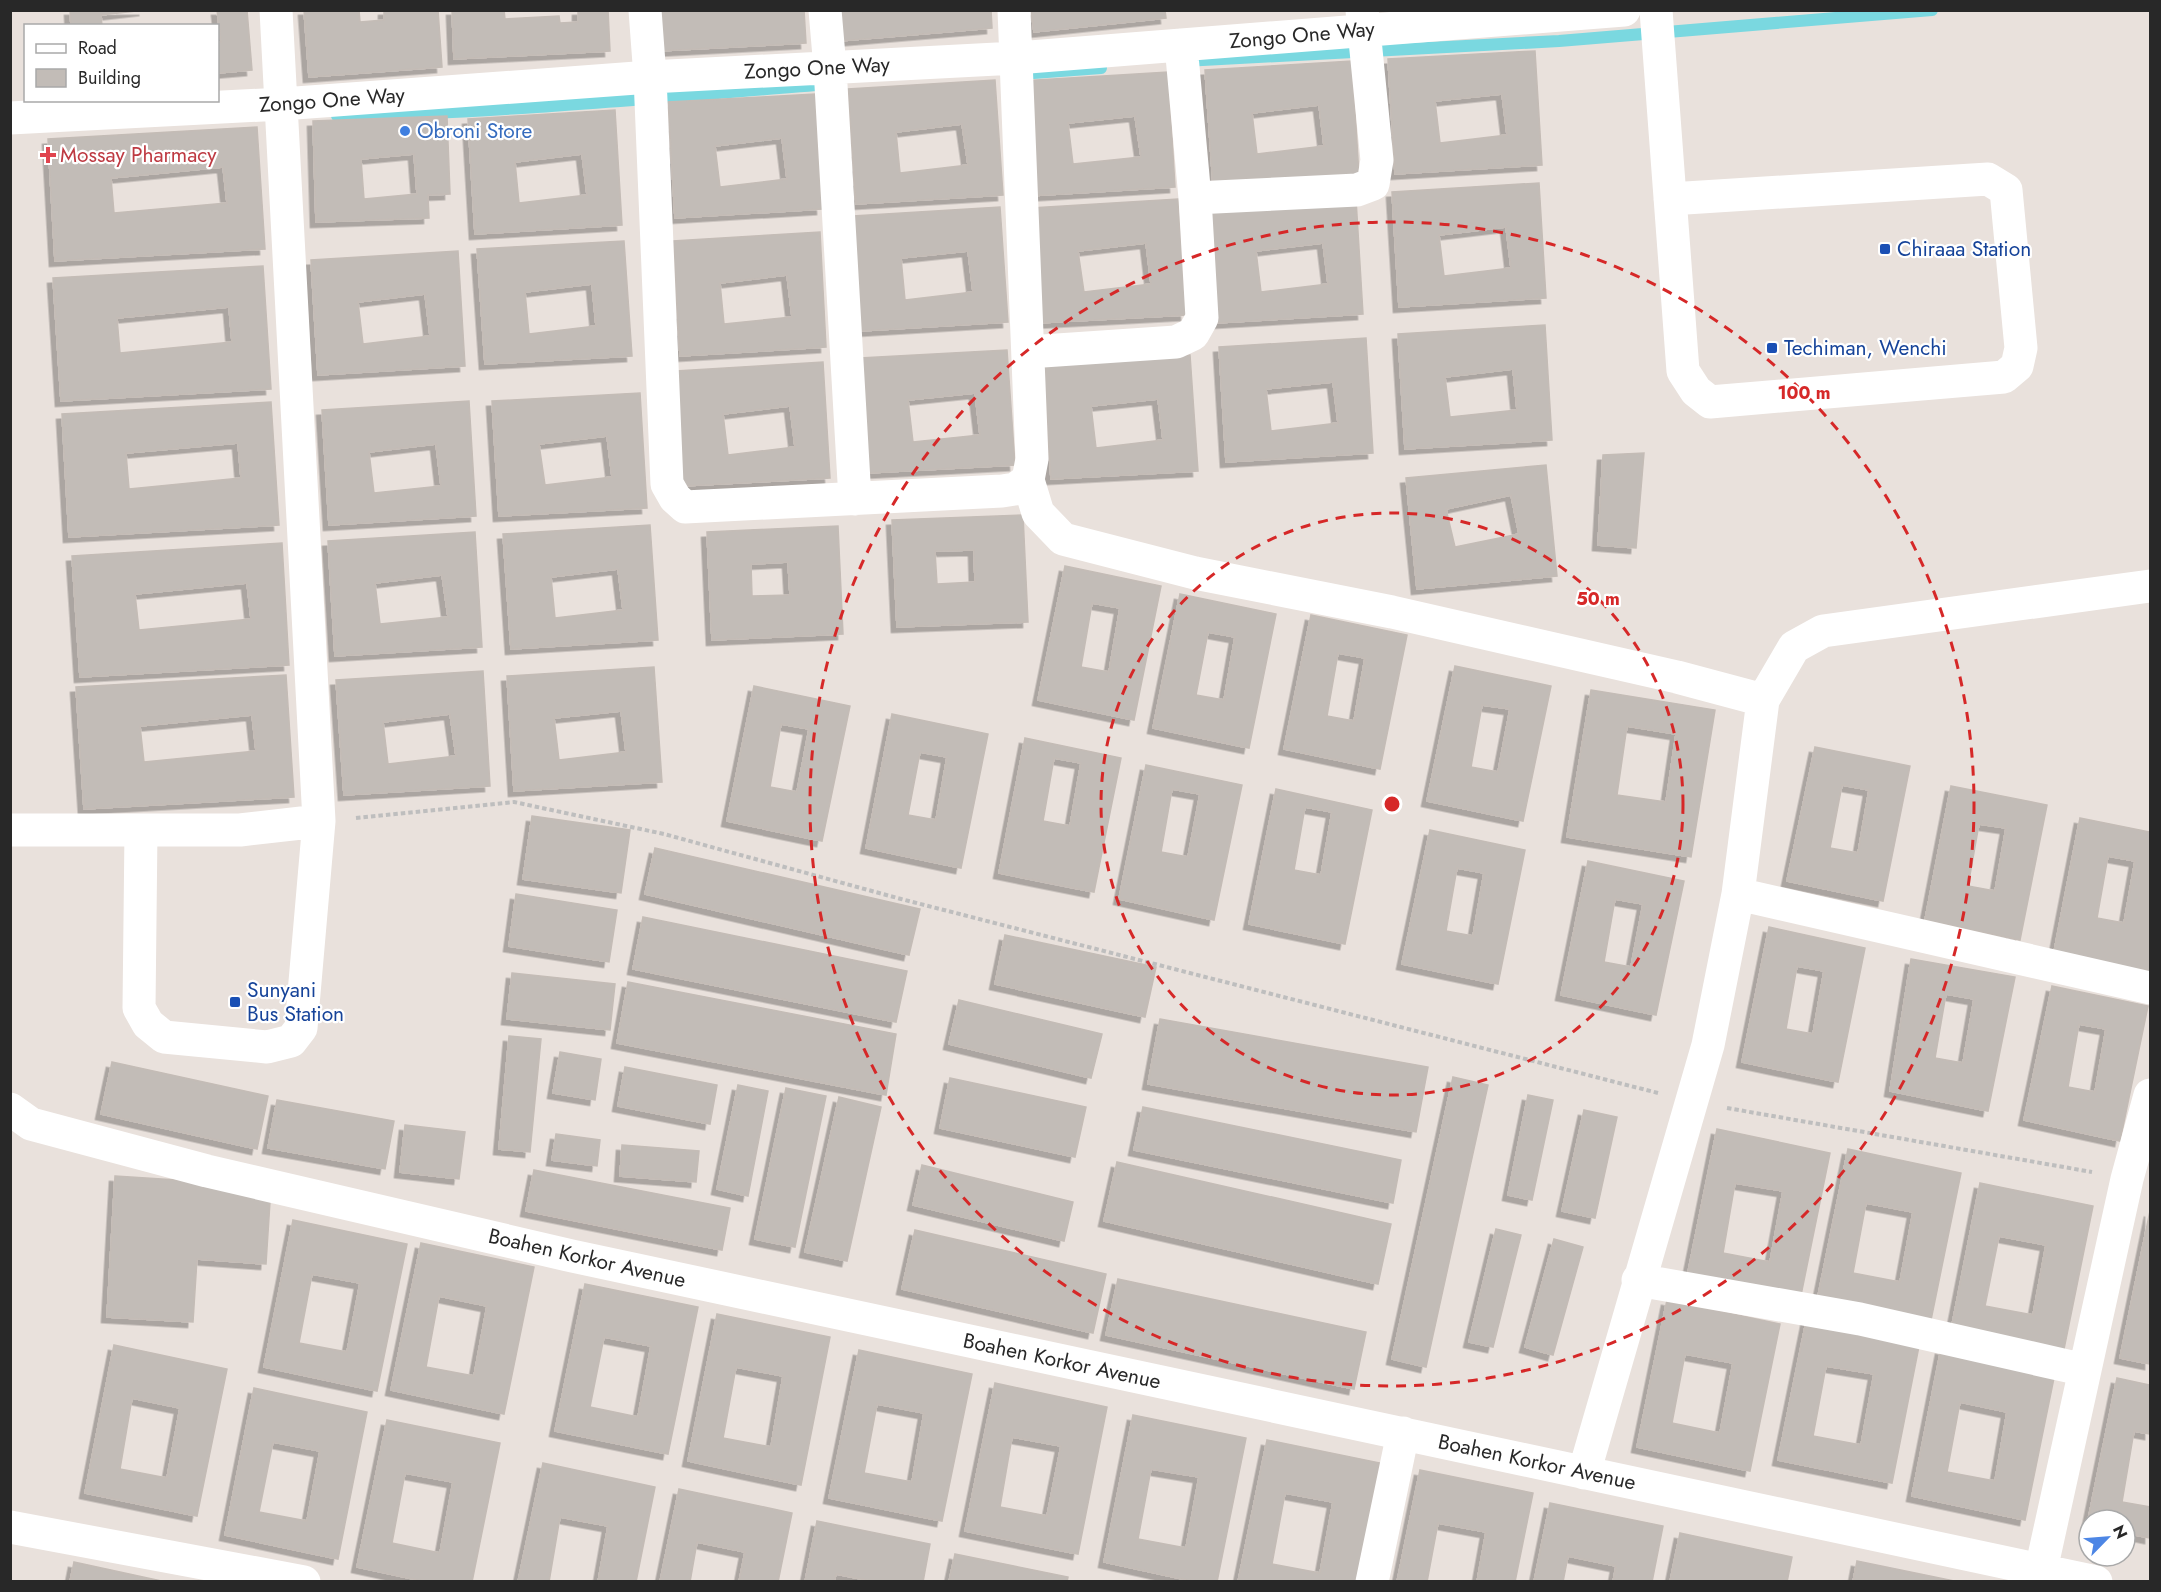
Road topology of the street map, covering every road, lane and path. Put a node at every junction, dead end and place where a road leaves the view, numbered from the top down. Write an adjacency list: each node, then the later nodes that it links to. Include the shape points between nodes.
1 (276, 10): 12 (street)
2 (645, 10): 11 (street)
3 (825, 10): 10 (street)
4 (1014, 10): 9 (street)
5 (1624, 10): 7 (street, Zongo One Way)
6 (1656, 10): 15 (street)
7 (1363, 20): 8 (street, Zongo One Way); 14 (street, via 1377,160 1373,184 1357,190)
8 (1180, 45): 9 (street, Zongo One Way); 14 (street)
9 (1016, 58): 10 (street, Zongo One Way); 16 (street)
10 (831, 68): 11 (street, Zongo One Way); 18 (street)
11 (650, 77): 12 (street, Zongo One Way); 18 (street, via 668,484 685,507)
12 (282, 104): 13 (street, Zongo One Way); 21 (street)
13 (10, 118)
14 (1195, 198): 16 (street, via 1202,318 1193,334 1176,342)
15 (1670, 199): 15 (street, via 1683,371 1696,391 1710,402 2004,377 2017,366 2021,348 2006,190 1988,178)
16 (1028, 352): 17 (street, via 1032,459)
17 (1028, 480): 18 (street, via 1015,489 1002,491); 20 (street, via 1038,513 1063,539 1195,573 1392,612)
18 (855, 498)
19 (2151, 586): 20 (street, via 1823,631 1794,647)
20 (1763, 700): 24 (street)
21 (319, 821): 23 (street, via 240,830); 23 (street, via 301,1028 291,1041 267,1047 164,1037 148,1024 139,1008); 27 (path, via 514,802 664,834)
22 (10, 830): 23 (street)
23 (141, 830)
24 (1738, 894): 25 (street); 27 (street, via 1708,1045)
25 (2151, 988)
26 (2151, 1095): 29 (street)
27 (1692, 1102): 29 (path); 30 (street)
28 (17, 1121): 32 (street, Boahen Korkor Avenue, via 207,1171 572,1256)
29 (2127, 1179): 31 (street)
30 (1638, 1280): 31 (street, via 1860,1319); 33 (street)
31 (2085, 1370): 35 (street)
32 (1403, 1433): 33 (street, Boahen Korkor Avenue); 37 (street)
33 (1584, 1473): 35 (street, Boahen Korkor Avenue)
34 (10, 1527): 36 (street)
35 (2041, 1570): 38 (street, Boahen Korkor Avenue)
36 (304, 1581)
37 (1372, 1581)
38 (2096, 1581)

